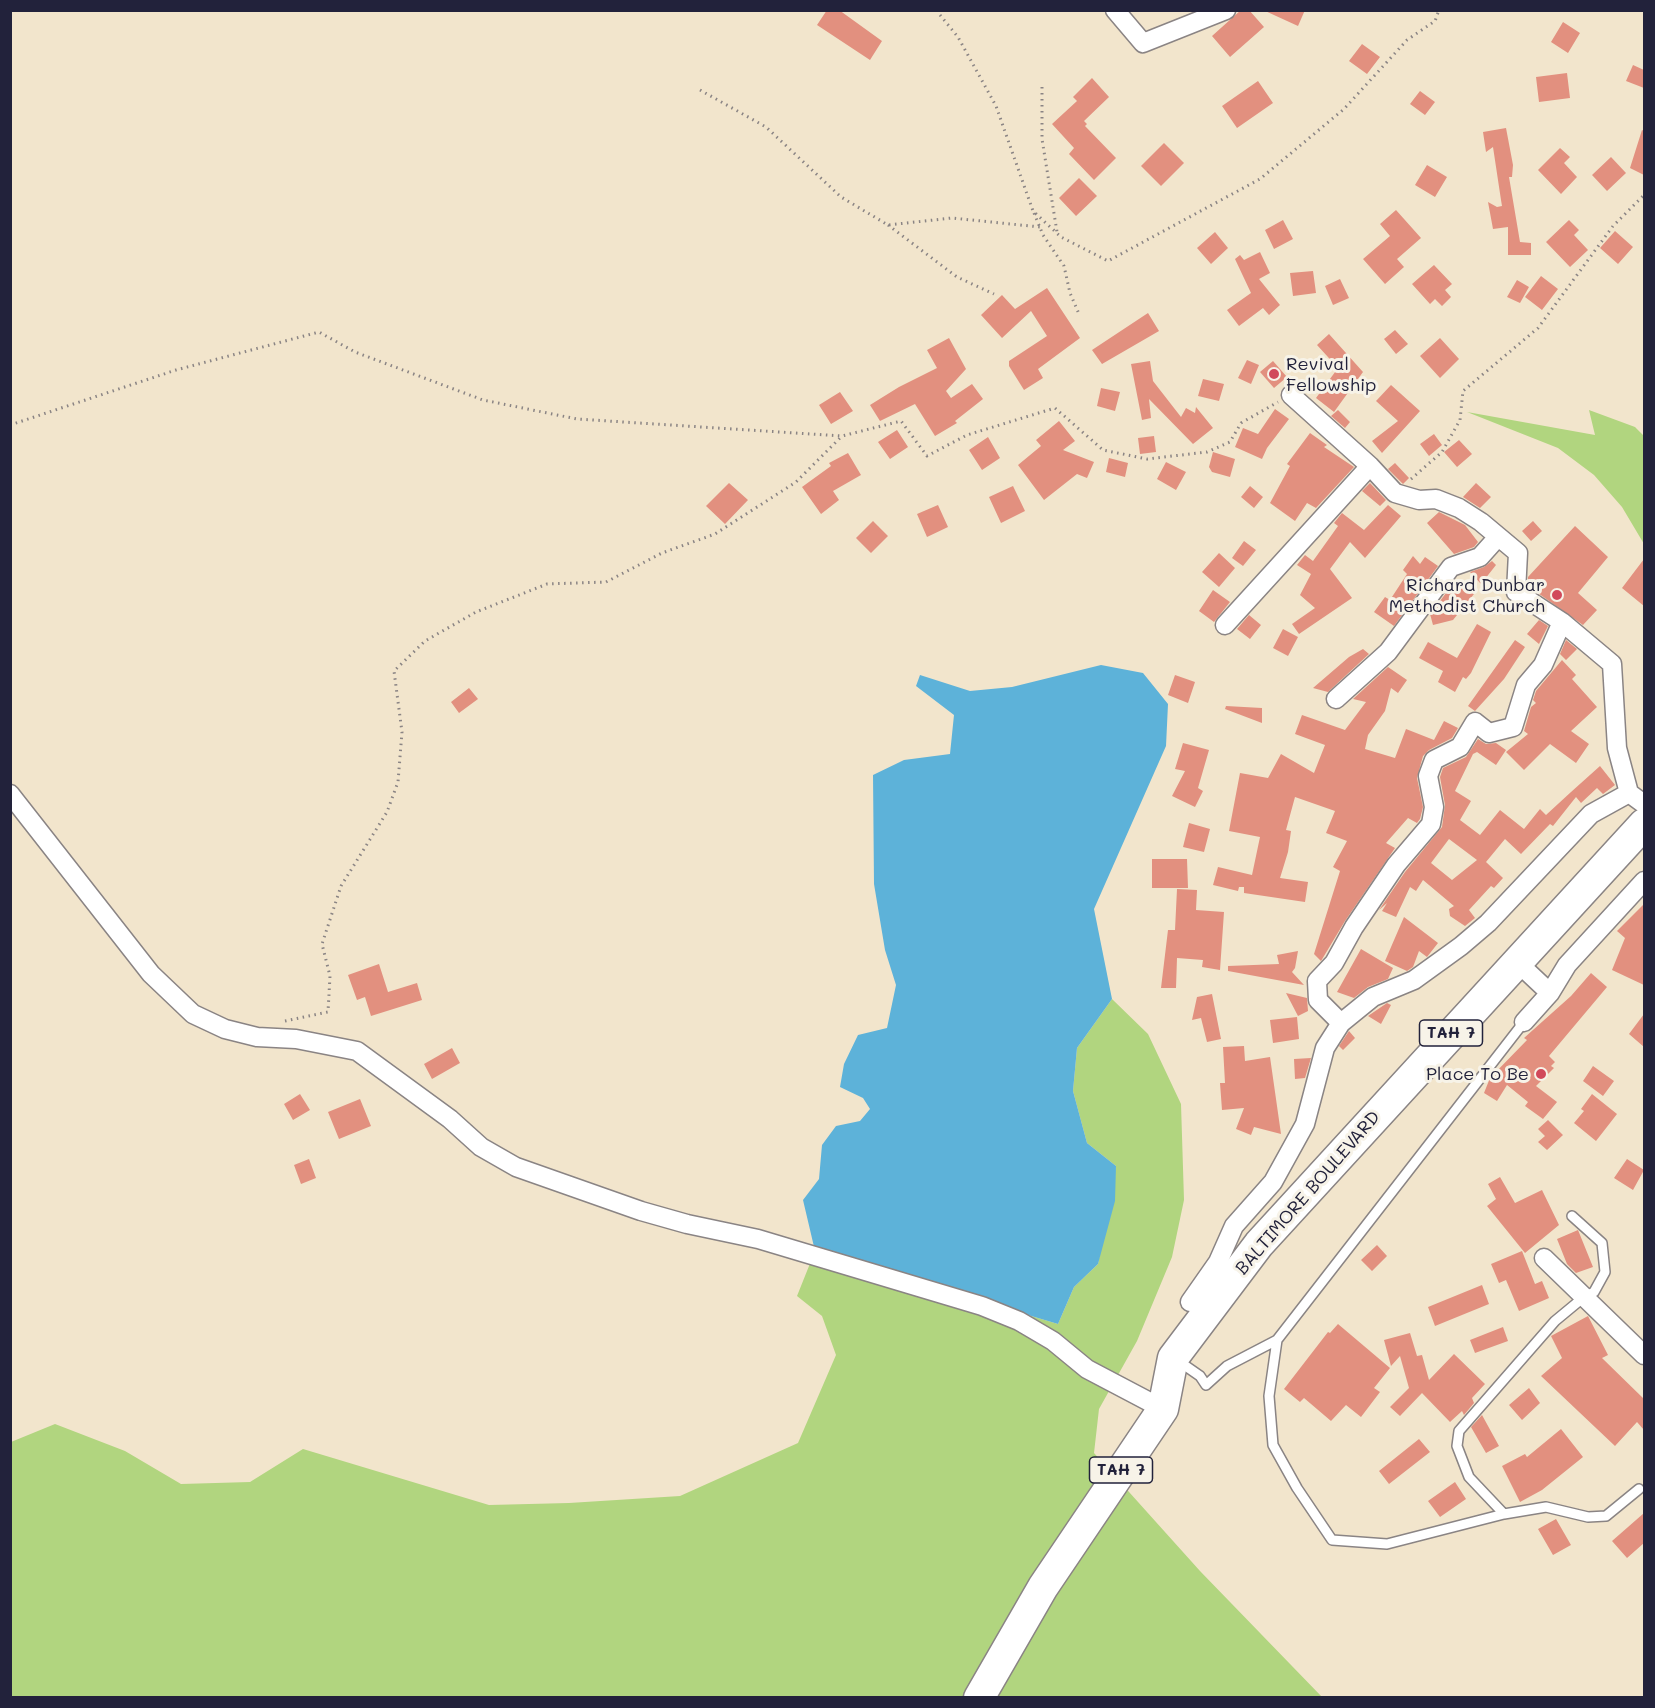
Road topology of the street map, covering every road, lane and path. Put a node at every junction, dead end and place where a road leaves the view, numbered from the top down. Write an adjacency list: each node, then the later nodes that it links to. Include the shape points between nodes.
1 (1115, 10): 2 (street, via 1143,43)
2 (1226, 10)
3 (1439, 10): 11 (path, via 1435,21 1407,40 1344,109 1260,179 1108,261)
4 (940, 15): 8 (path, via 996,106)
5 (1042, 87): 11 (path, via 1042,138)
6 (700, 90): 9 (path, via 766,127 841,197)
7 (1644, 195): 18 (path, via 1613,226 1538,328 1463,391 1460,420 1442,452)
8 (1034, 211): 10 (path); 11 (path)
9 (888, 225): 10 (path, via 952,218); 12 (path, via 957,277)
10 (1040, 227): 13 (path, via 1064,266)
11 (1057, 234)
12 (994, 294)
13 (1079, 314)
14 (1291, 395): 16 (path, via 1241,423 1230,442 1207,452 1147,459 1103,450 1055,408 967,435 927,456 901,421); 17 (street)
15 (10, 425): 16 (path, via 176,370 319,332 355,352 483,400 577,419)
16 (842, 436): 32 (path, via 796,482 715,534 662,553 606,582 547,584 476,612 425,641 394,671 402,732 398,782 387,812 341,886 321,944 330,976 328,1012 287,1020)
17 (1370, 466): 18 (street); 21 (street)
18 (1395, 493): 19 (street, via 1419,500 1436,499 1459,508)
19 (1497, 538): 20 (street, via 1518,553 1516,592); 22 (street, via 1480,557 1451,567 1388,652)
20 (1562, 622): 23 (street, via 1612,664 1617,748); 31 (street, via 1543,664 1526,685 1513,727 1489,733 1475,722 1460,747 1434,760 1428,776 1434,807 1431,824 1396,865 1334,963 1317,981 1318,1000)
21 (1225, 625)
22 (1336, 699)
23 (1629, 793): 25 (street); 31 (street, via 1591,814 1488,923 1461,946 1414,980 1373,997)
24 (10, 794): 32 (street, via 151,974 193,1014 225,1029)
25 (1644, 804)
26 (1644, 824): 28 (highway, BALTIMORE BOULEVARD / TAH 7)
27 (1644, 882): 29 (street, via 1567,965)
28 (1516, 961): 29 (street); 39 (highway, BALTIMORE BOULEVARD / TAH 7, via 1259,1244)
29 (1550, 993): 30 (street)
30 (1524, 1022): 37 (lane)
31 (1341, 1023): 36 (street, via 1325,1048 1305,1124 1273,1182 1234,1226 1218,1262)
32 (257, 1037): 40 (street, via 296,1039 357,1052 442,1113 481,1148 516,1167 641,1211 759,1239 1019,1321 1053,1341 1087,1370)
33 (1572, 1216): 35 (lane, via 1602,1244 1605,1272 1594,1292)
34 (1544, 1258): 35 (street)
35 (1584, 1296): 38 (street); 42 (lane, via 1555,1321 1459,1431 1457,1446 1468,1477)
36 (1190, 1302)
37 (1277, 1340): 39 (lane, via 1227,1366 1206,1385 1200,1376); 42 (lane, via 1269,1396 1273,1445 1332,1540 1386,1545)
38 (1644, 1355)
39 (1173, 1358): 40 (highway, BALTIMORE BOULEVARD / TAH 7)
40 (1163, 1408): 43 (highway, BALTIMORE BOULEVARD / TAH 7, via 1043,1587)
41 (1639, 1489): 42 (lane, via 1606,1516 1588,1517 1546,1507)
42 (1504, 1514)
43 (979, 1698)

